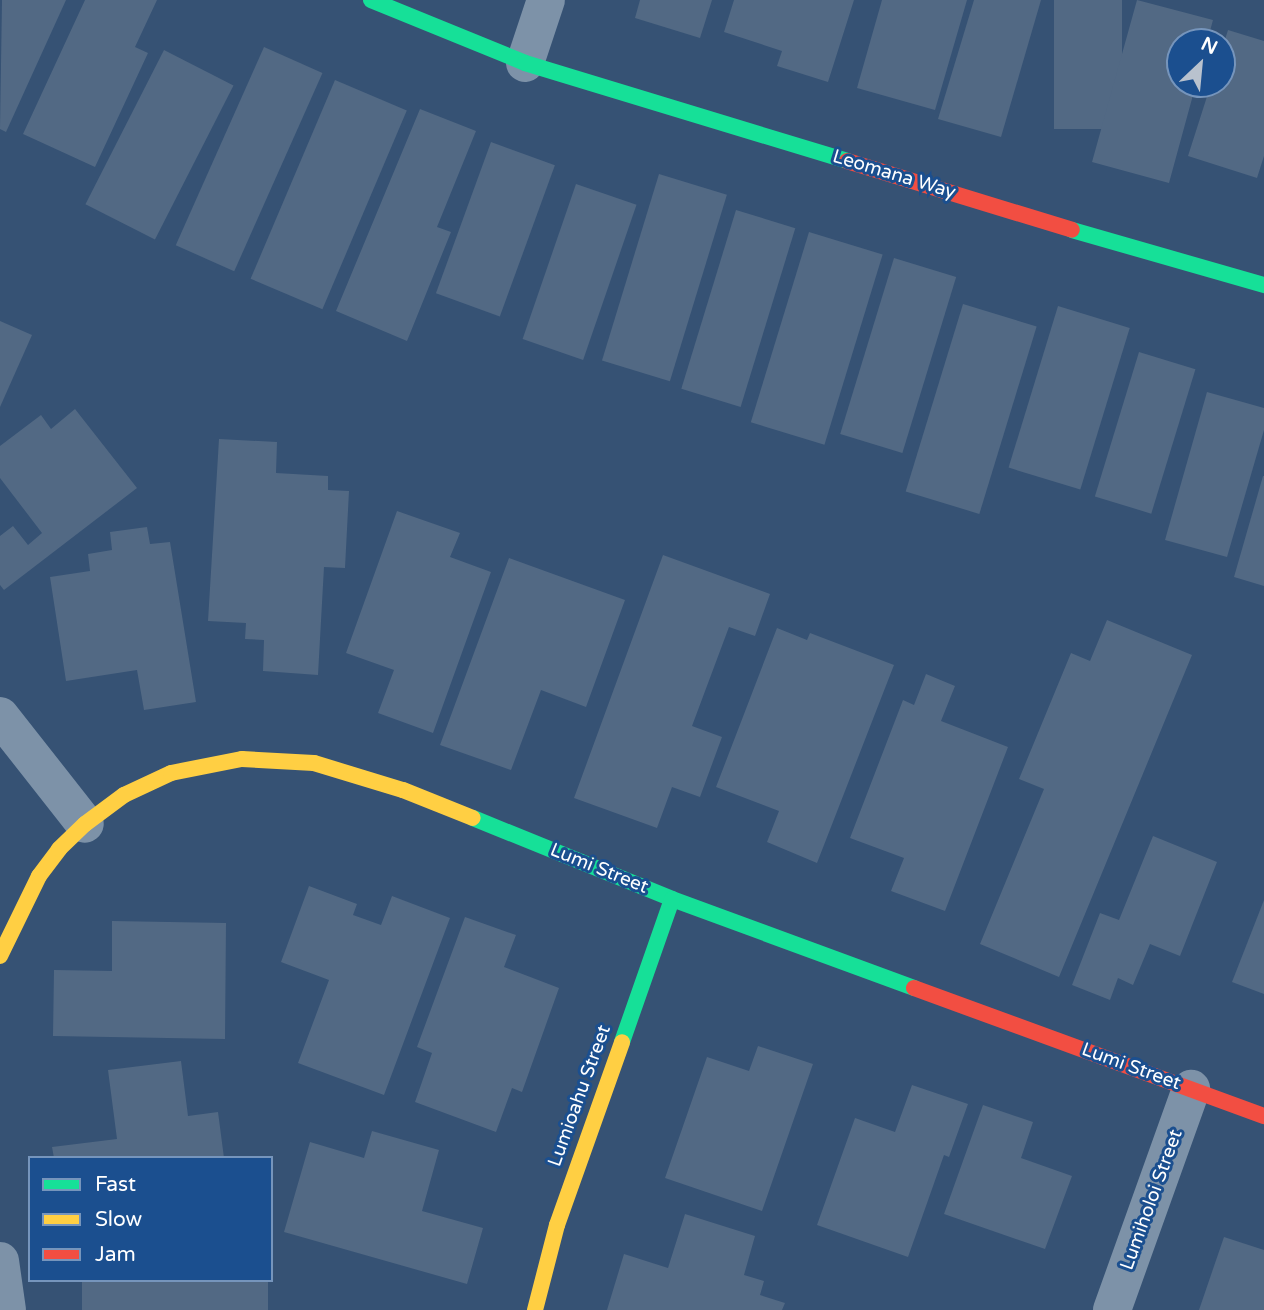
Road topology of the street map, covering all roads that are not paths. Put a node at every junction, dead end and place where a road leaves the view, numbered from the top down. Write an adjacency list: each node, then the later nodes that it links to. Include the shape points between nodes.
1 (371, 0): 3 (street, Leomana Way)
2 (546, 0): 3 (street)
3 (524, 63): 4 (street, Leomana Way)
4 (1264, 285)
5 (0, 716): 6 (street)
6 (85, 824): 7 (street, Lumi Street, via 124,795 171,773 242,759 314,763 403,790); 8 (street, Lumi Street, via 39,876)
7 (672, 899): 9 (street, Lumi Street); 13 (street, Lumioahu Street, via 557,1225)
8 (0, 956)
9 (1191, 1089): 10 (street, Lumi Street); 14 (street, Lumiholoi Street)
10 (1264, 1116)
11 (0, 1261): 12 (street)
12 (7, 1310)
13 (535, 1310)
14 (1112, 1310)

